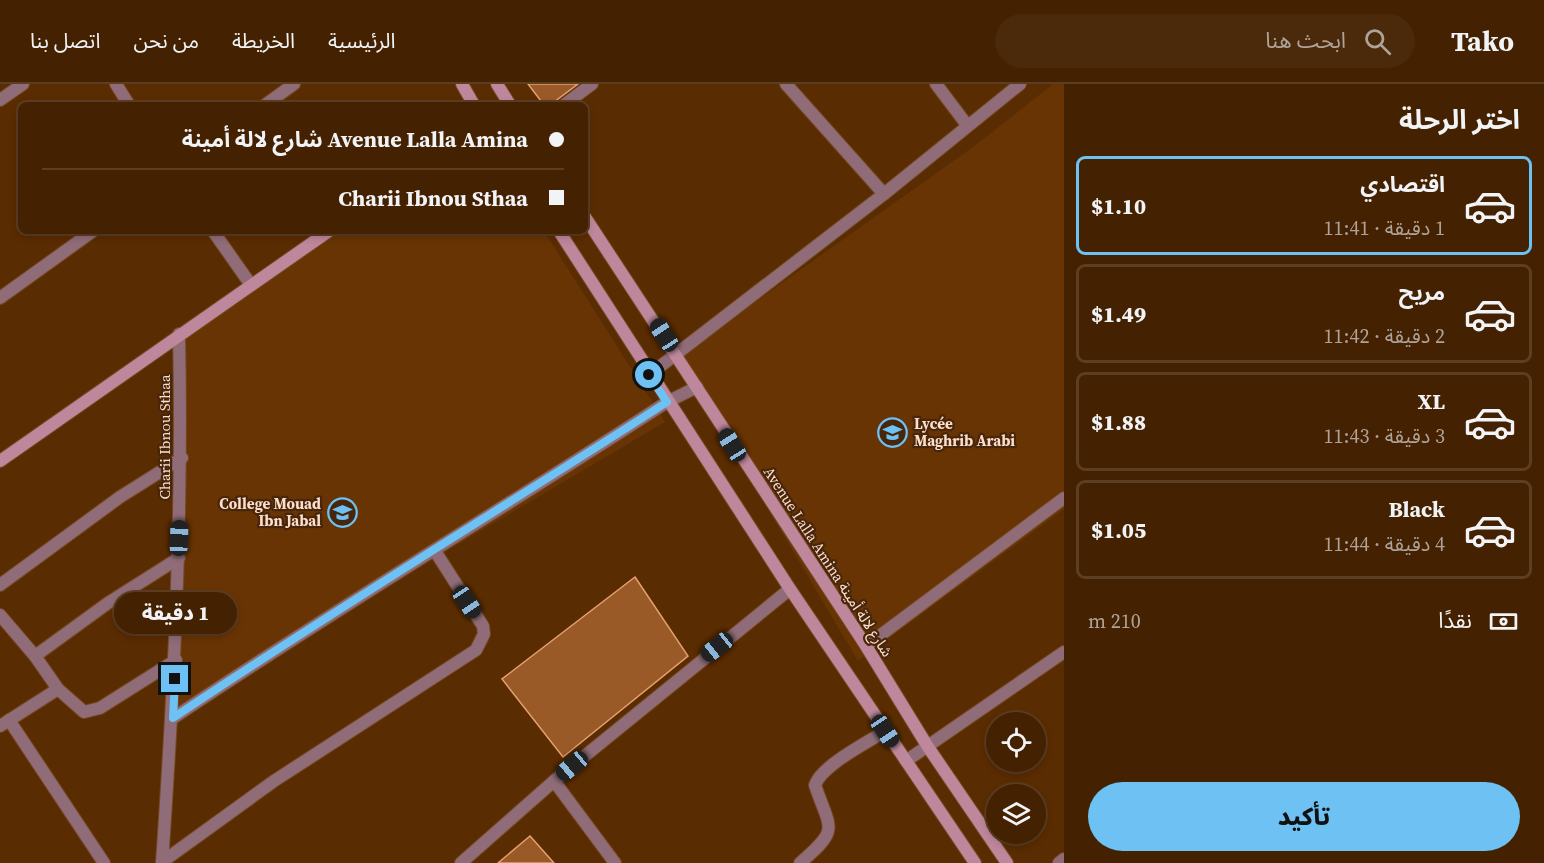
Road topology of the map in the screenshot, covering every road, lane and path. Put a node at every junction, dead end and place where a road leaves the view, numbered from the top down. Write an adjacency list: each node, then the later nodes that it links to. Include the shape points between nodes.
1 (23, 84): 10 (street)
2 (116, 84): 11 (street)
3 (294, 84): 12 (street)
4 (462, 84): 13 (street)
5 (497, 84): 14 (street)
6 (592, 84): 15 (street)
7 (786, 84): 17 (street)
8 (936, 84): 16 (street)
9 (1020, 84): 16 (street)
10 (0, 100)
11 (127, 102)
12 (269, 102)
13 (472, 102)
14 (508, 102)
15 (568, 102)
16 (967, 125): 17 (street)
17 (884, 194): 26 (street)
18 (588, 222): 26 (street, Avenue Lalla Amina شارع لالة أمينة)
19 (89, 234): 24 (street)
20 (215, 234): 23 (street)
21 (325, 234): 23 (street)
22 (561, 234): 27 (street)
23 (251, 285): 25 (street)
24 (0, 298)
25 (179, 334): 30 (street, Charii Ibnou Sthaa); 31 (street)
26 (676, 354): 27 (street); 28 (street, Avenue Lalla Amina شارع لالة أمينة)
27 (649, 375): 29 (street)
28 (697, 387): 29 (street); 38 (street, Avenue Lalla Amina شارع لالة أمينة)
29 (667, 402): 33 (street); 36 (street)
30 (182, 458): 34 (street, Charii Ibnou Sthaa); 35 (street)
31 (0, 461)
32 (1064, 498): 38 (street)
33 (435, 551): 43 (street, via 294,636); 50 (street, via 483,626 484,634 476,650 274,781)
34 (179, 558): 40 (street); 41 (street, Charii Ibnou Sthaa)
35 (0, 585)
36 (789, 589): 45 (street); 48 (street)
37 (0, 615): 40 (street)
38 (866, 646): 46 (street, Avenue Lalla Amina شارع لالة أمينة)
39 (1064, 652): 46 (street)
40 (35, 656): 42 (street)
41 (176, 660): 42 (street, via 100,708 84,712); 43 (street, Charii Ibnou Sthaa)
42 (58, 689): 44 (street)
43 (173, 718): 50 (street, Charii Ibnou Sthaa)
44 (4, 723): 51 (street)
45 (885, 731): 47 (street); 54 (street, via 824,771 816,781 814,785 830,827 826,838)
46 (928, 747): 47 (street); 56 (street, Avenue Lalla Amina شارع لالة أمينة)
47 (906, 761): 55 (street)
48 (554, 781): 52 (street); 53 (street)
49 (1064, 859): 57 (street)
50 (162, 862)
51 (104, 863)
52 (461, 863)
53 (615, 863)
54 (800, 863)
55 (975, 863)
56 (1007, 863)
57 (1059, 863)

